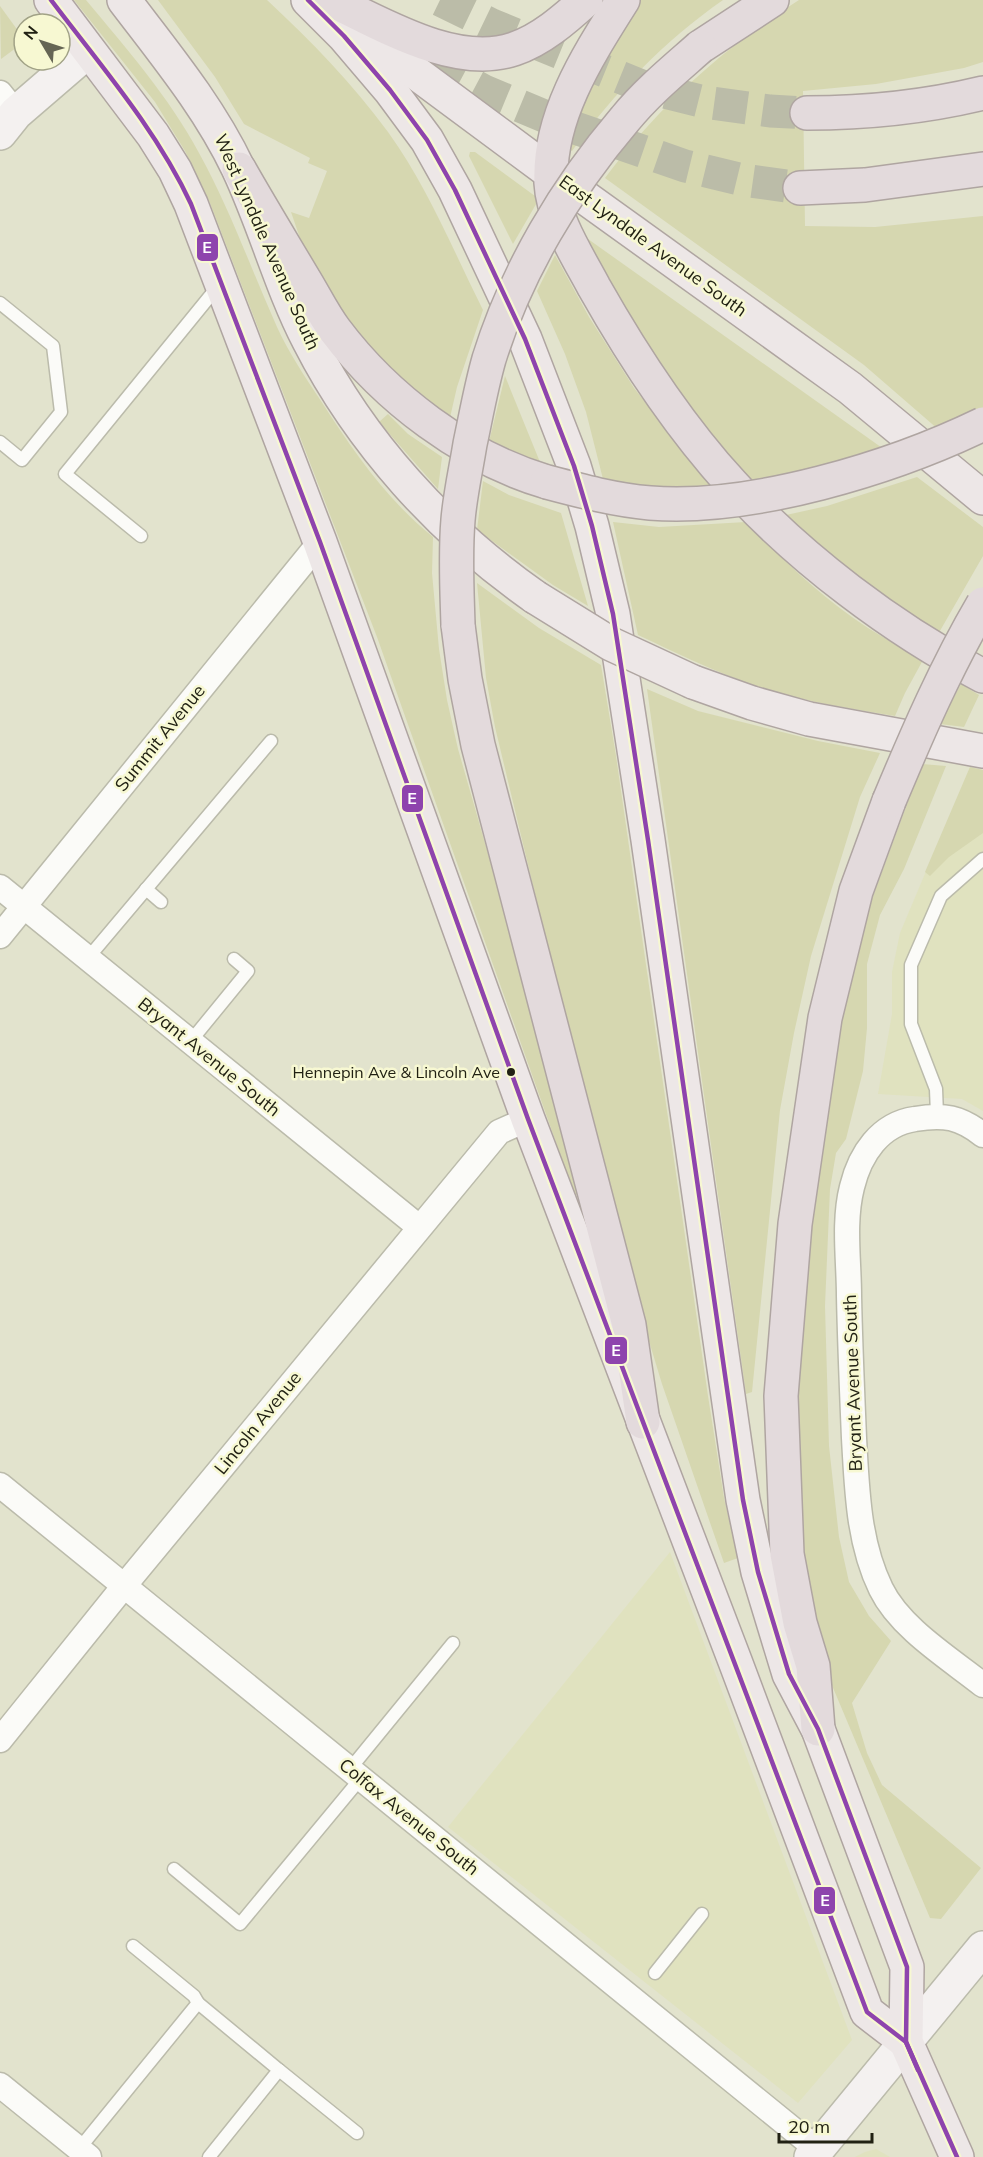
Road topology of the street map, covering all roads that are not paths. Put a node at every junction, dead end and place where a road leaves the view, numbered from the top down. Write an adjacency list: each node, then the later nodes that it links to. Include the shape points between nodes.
1 (51, 0): 9 (main road)
2 (124, 0): 13 (main road, West Lyndale Avenue South, via 191,88)
3 (308, 0): 46 (main road, via 390,90 427,141 455,190 525,339 586,506 613,614 743,1500 758,1572 789,1674)
4 (317, 0): 15 (main road, East Lyndale Avenue South)
5 (331, 0): 6 (highway, via 426,43 488,54 515,49 539,37)
6 (586, 0)
7 (623, 0): 15 (highway, via 588,54 574,86 559,122)
8 (772, 0): 41 (highway, bridge, via 700,47 660,82 591,161 538,246 489,359 458,519 458,625 478,745 629,1325)
9 (88, 51): 11 (street); 17 (main road, via 153,135 174,170)
10 (983, 93): 12 (highway, via 904,108)
11 (5, 113)
12 (807, 113)
13 (238, 169): 19 (highway, bridge, via 334,329 377,377 454,438 504,465 547,482 651,503 729,500 856,473); 27 (main road, West Lyndale Avenue South, bridge, via 309,341 356,418 388,461 439,517 483,557 535,597 611,644 693,682 809,719)
14 (983, 169): 16 (highway, via 865,185)
15 (551, 172): 21 (main road, East Lyndale Avenue South, via 850,388); 25 (highway, via 561,221 607,310 677,416 733,485 860,598)
16 (800, 188)
17 (222, 281): 22 (lane, via 65,474); 23 (main road)
18 (0, 303): 20 (lane, via 53,346 61,412 22,460)
19 (983, 424)
20 (0, 442)
21 (983, 498)
22 (141, 536)
23 (321, 542): 32 (street, Summit Avenue); 38 (main road)
24 (983, 604): 46 (highway, bridge, via 926,714 889,801 856,891 825,1018 795,1224 781,1396 787,1554 800,1623 813,1665)
25 (983, 676)
26 (271, 741): 30 (lane)
27 (983, 751)
28 (983, 859): 37 (lane, via 941,896 911,965 910,1024 936,1089)
29 (0, 888): 32 (street, Bryant Avenue South)
30 (146, 889): 31 (lane); 34 (lane)
31 (161, 902)
32 (24, 907): 33 (street, Summit Avenue); 34 (street, Bryant Avenue South)
33 (0, 936)
34 (88, 958): 36 (street, Bryant Avenue South)
35 (234, 959): 36 (lane, via 248,971)
36 (190, 1042): 40 (street, Bryant Avenue South)
37 (937, 1115): 39 (street, Bryant Avenue South); 45 (street, Bryant Avenue South, via 905,1120 880,1133 862,1158 852,1188 848,1221 850,1347 857,1493 864,1544 881,1590 903,1621)
38 (528, 1119): 40 (street, Lincoln Avenue, via 499,1132); 41 (main road)
39 (976, 1129)
40 (419, 1227): 43 (street, Lincoln Avenue)
41 (643, 1422): 55 (main road, via 867,2012)
42 (0, 1485): 43 (street, Colfax Avenue South)
43 (124, 1586): 47 (street, Lincoln Avenue); 48 (street, Colfax Avenue South)
44 (453, 1643): 48 (lane)
45 (983, 1685)
46 (818, 1729): 55 (main road, via 907,1967)
47 (0, 1740)
48 (355, 1773): 49 (lane, via 240,1924); 60 (street, Colfax Avenue South)
49 (174, 1869)
50 (702, 1914): 53 (lane)
51 (133, 1946): 54 (lane, via 194,1996)
52 (983, 1948): 55 (street)
53 (655, 1973)
54 (198, 2004): 56 (lane); 59 (lane)
55 (906, 2042): 60 (street); 62 (main road)
56 (279, 2070): 58 (lane); 61 (lane)
57 (0, 2085): 59 (street)
58 (357, 2133)
59 (83, 2153)
60 (814, 2153)
61 (209, 2157)
62 (957, 2157)

